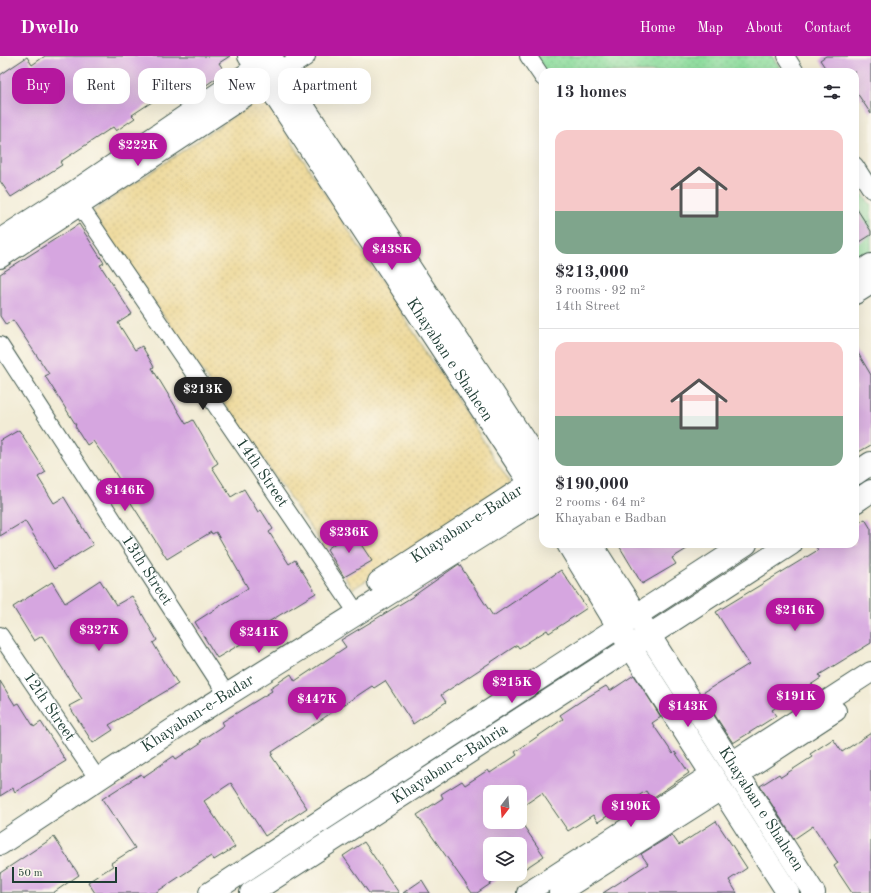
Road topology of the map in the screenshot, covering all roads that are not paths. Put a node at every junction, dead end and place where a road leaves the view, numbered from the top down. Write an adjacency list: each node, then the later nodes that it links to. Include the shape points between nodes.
1 (305, 56): 4 (street)
2 (528, 56): 6 (street)
3 (786, 56): 5 (street)
4 (267, 64): 9 (street); 19 (main road, Khayaban e Shaheen, via 472,377)
5 (794, 68)
6 (539, 72)
7 (859, 171): 8 (street)
8 (871, 190)
9 (76, 200): 10 (street); 11 (street); 26 (street, 14th Street)
10 (0, 239)
11 (0, 258)
12 (871, 265): 13 (main road)
13 (859, 273)
14 (871, 283): 15 (main road)
15 (859, 291)
16 (0, 345): 33 (street, 13th Street)
17 (871, 463): 18 (main road)
18 (859, 471)
19 (539, 488): 26 (main road, Khayaban-e-Badar)
20 (871, 491): 21 (main road)
21 (859, 499)
22 (571, 548): 27 (main road, Khayaban e Shaheen)
23 (593, 548): 27 (main road, Khayaban e Shaheen)
24 (740, 548): 27 (main road, Khayaban-e-Bahria)
25 (785, 548): 29 (main road, Khayaban-e-Bahria)
26 (353, 607): 33 (main road, Khayaban-e-Badar)
27 (627, 620): 29 (main road, Khayaban e Shaheen); 30 (main road, Khayaban e Shaheen); 40 (main road, Khayaban-e-Bahria)
28 (0, 635): 35 (street, 12th Street)
29 (650, 636): 30 (main road, Khayaban-e-Bahria); 34 (main road, Khayaban e Shaheen)
30 (631, 648): 36 (main road, Khayaban e Shaheen); 41 (main road, Khayaban-e-Bahria)
31 (871, 672): 34 (street)
32 (871, 688): 34 (street)
33 (223, 691): 35 (main road, Khayaban-e-Badar)
34 (734, 769): 44 (main road, Khayaban e Shaheen)
35 (93, 773): 37 (main road, Khayaban-e-Badar); 38 (main road, Khayaban-e-Badar)
36 (716, 782): 39 (street); 42 (street); 43 (main road, Khayaban e Shaheen)
37 (0, 826)
38 (0, 844)
39 (533, 892)
40 (210, 893)
41 (251, 893)
42 (559, 893)
43 (788, 893)
44 (814, 893)

